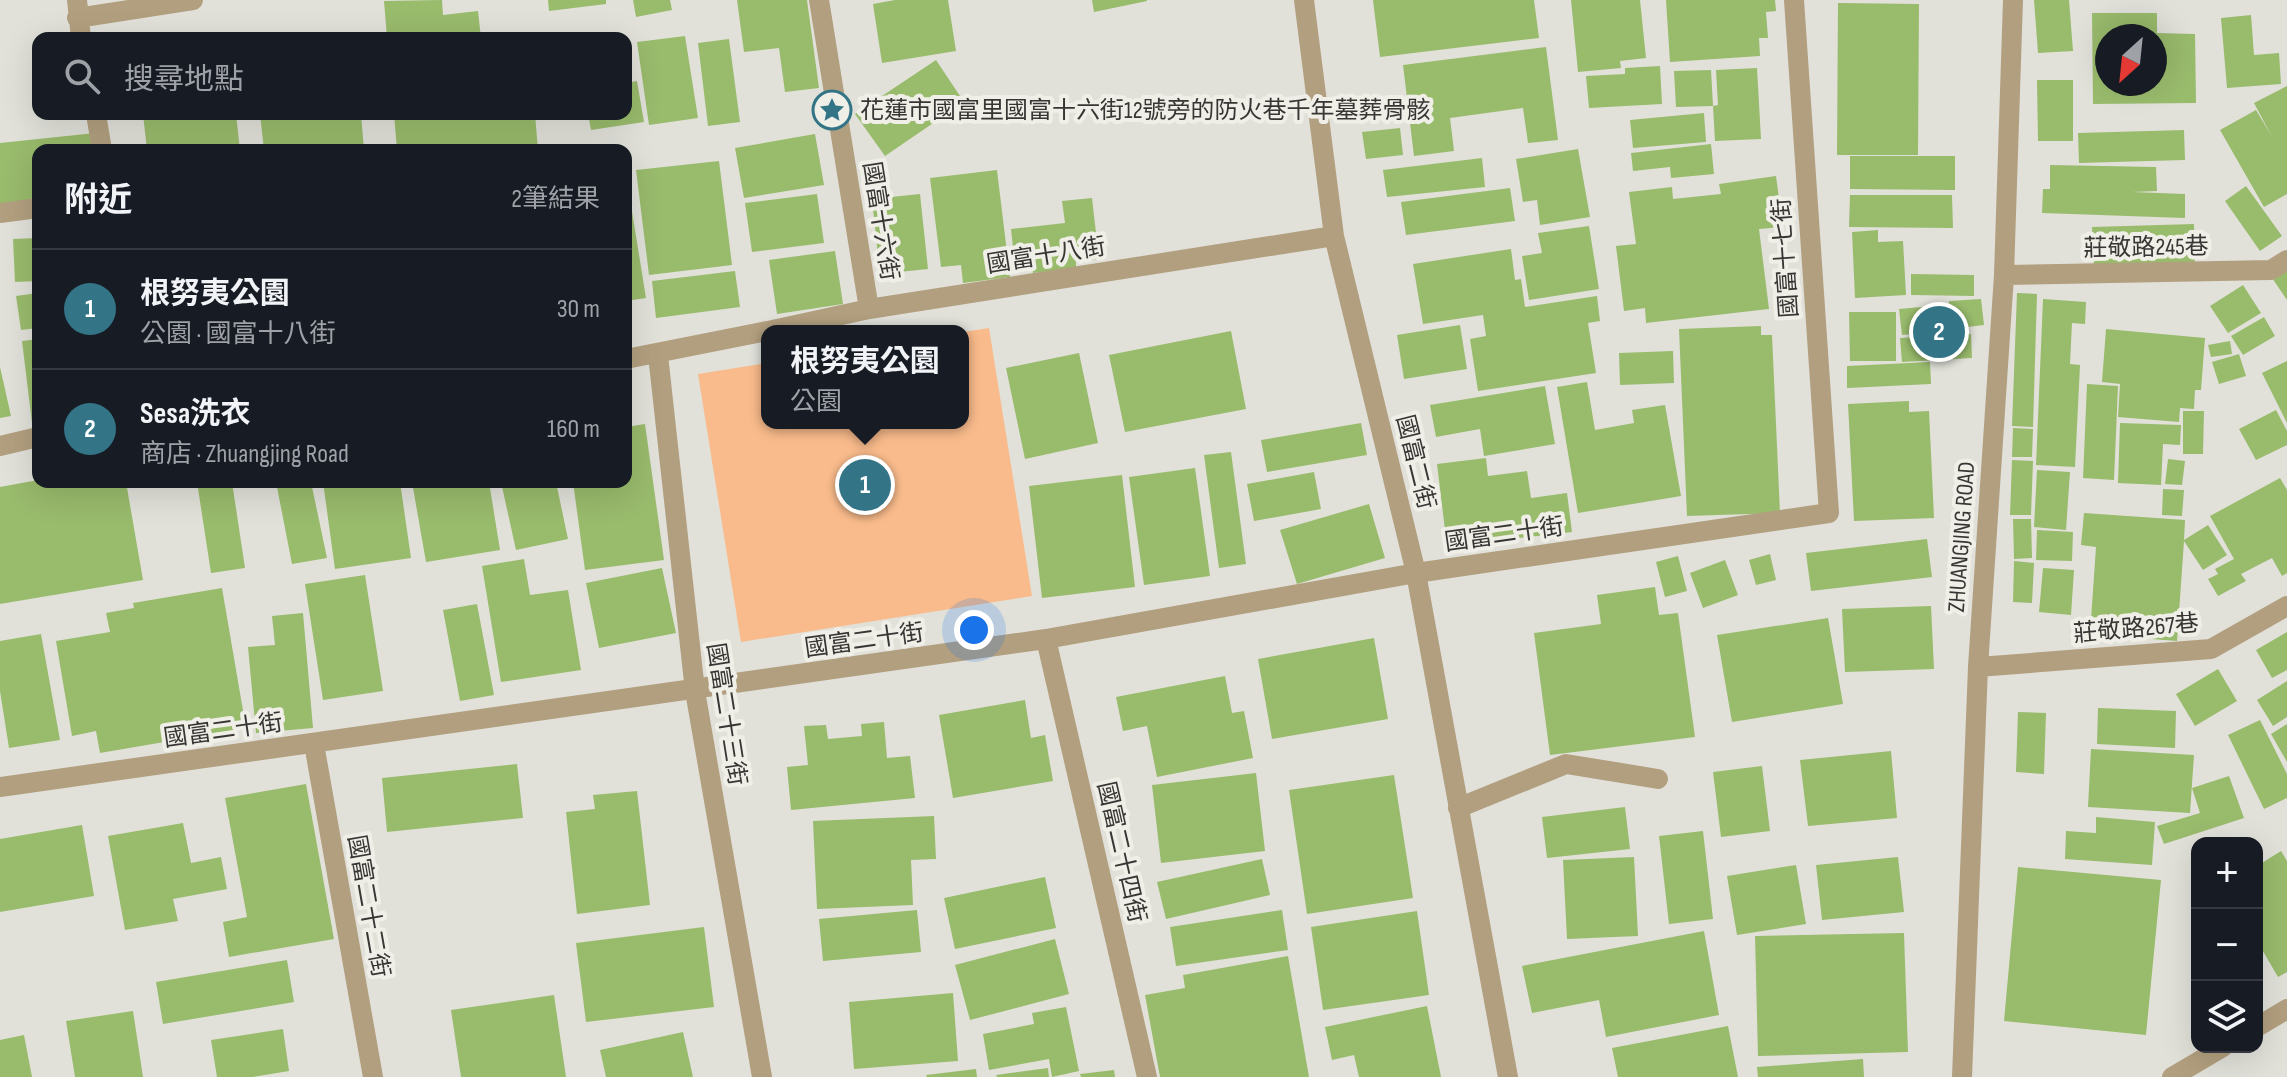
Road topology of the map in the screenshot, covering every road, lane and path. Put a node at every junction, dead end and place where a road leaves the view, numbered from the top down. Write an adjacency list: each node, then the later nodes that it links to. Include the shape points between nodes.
1 (193, 0): 6 (street)
2 (819, 0): 14 (street, 國富十六街)
3 (1304, 0): 11 (street, 國富二街)
4 (1794, 0): 21 (street, 國富十七街)
5 (2013, 0): 13 (street, ZHUANGJING ROAD)
6 (79, 19)
7 (97, 120): 8 (street)
8 (101, 144)
9 (32, 209): 10 (street)
10 (0, 213)
11 (1334, 236): 14 (street, 國富十八街); 22 (street, 國富二街)
12 (2287, 260): 13 (street, 莊敬路245巷, via 2271,270)
13 (2004, 275): 25 (street, ZHUANGJING ROAD)
14 (869, 309): 15 (street, 國富十八街)
15 (796, 325)
16 (761, 333): 17 (street, 國富十八街)
17 (658, 355): 18 (street, 國富十八街); 26 (street, 國富二十三街)
18 (632, 358)
19 (32, 438): 20 (street)
20 (0, 446)
21 (1829, 513): 22 (street, 國富二十街)
22 (1416, 573): 24 (street, 國富二十街); 30 (street, 國富二街)
23 (2287, 606): 25 (street, 莊敬路267巷, via 2211,649)
24 (1046, 639): 26 (street, 國富二十街); 36 (street, 國富二十四街)
25 (1978, 667): 38 (street, ZHUANGJING ROAD)
26 (695, 691): 27 (street, 國富二十街); 35 (street, 國富二十三街)
27 (314, 744): 29 (street, 國富二十街); 34 (street, 國富二十二街)
28 (1658, 779): 30 (street, via 1566,764)
29 (0, 787)
30 (1458, 808): 37 (street, 國富二街)
31 (2287, 1009): 32 (street)
32 (2263, 1023)
33 (2213, 1053): 39 (street)
34 (373, 1077)
35 (762, 1077)
36 (1147, 1077)
37 (1508, 1077)
38 (1962, 1077)
39 (2172, 1077)

